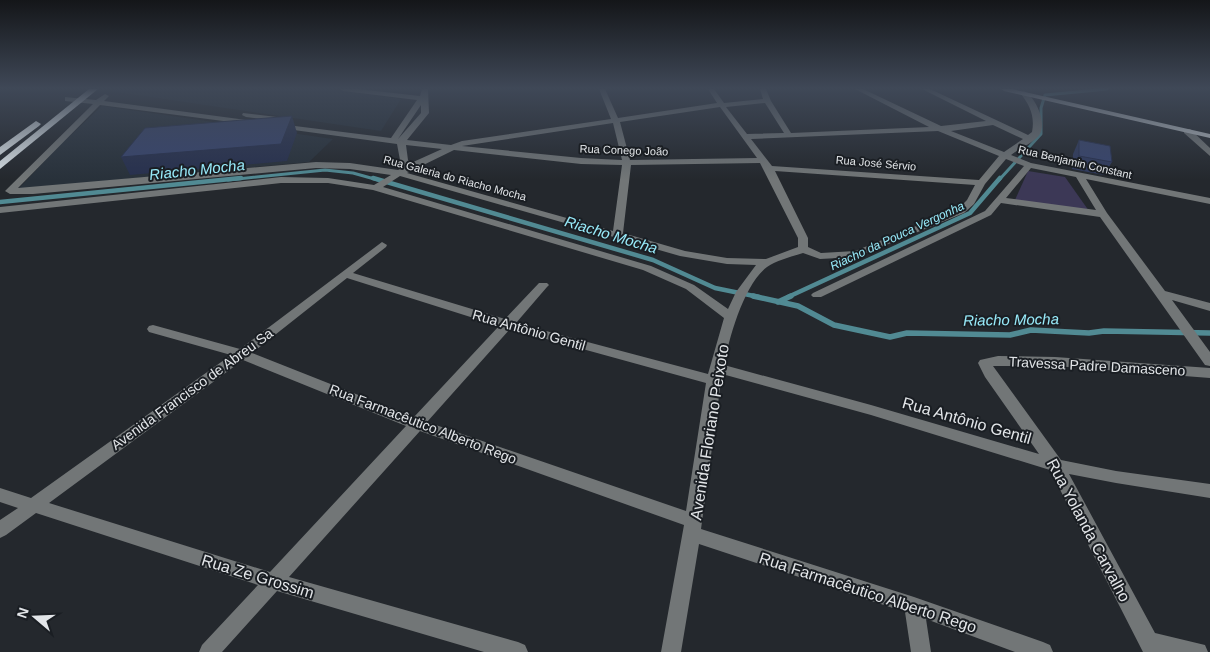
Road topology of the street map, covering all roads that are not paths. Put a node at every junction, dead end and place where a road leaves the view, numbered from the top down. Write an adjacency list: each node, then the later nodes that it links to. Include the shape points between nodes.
1 (42, 119): 26 (highway)
2 (54, 119): 32 (highway)
3 (81, 119): 34 (street, Rua Galeria do Riacho Mocha, via 10,189 11,192 316,165 350,166)
4 (232, 119): 21 (street, Rua Conego João)
5 (272, 119): 21 (street, Rua Conego João)
6 (419, 119): 21 (street)
7 (626, 119): 14 (street)
8 (732, 119): 19 (street)
9 (779, 119): 18 (street)
10 (920, 119): 16 (street, Rua Benjamin Constant)
11 (990, 119): 15 (street)
12 (1038, 119): 22 (street, via 1036,133)
13 (1137, 119): 17 (main road)
14 (616, 121): 23 (street); 29 (street)
15 (995, 122): 16 (street); 22 (street)
16 (940, 129): 18 (street); 28 (street, Rua Benjamin Constant)
17 (1187, 131): 20 (main road); 27 (street)
18 (789, 135): 19 (street)
19 (745, 136): 30 (street)
20 (1210, 136)
21 (399, 139): 23 (street, Rua Conego João); 24 (street, Rua Conego João); 33 (street, via 404,160)
22 (1030, 139): 28 (street)
23 (462, 144): 24 (street); 25 (street, Rua Conego João)
24 (451, 148): 25 (street, Rua Conego João); 33 (street)
25 (485, 150): 29 (street, Rua Conego João, via 555,159)
26 (0, 152)
27 (1210, 153)
28 (1005, 157): 31 (street, Rua Benjamin Constant); 36 (street)
29 (626, 162): 30 (street, Rua Conego João); 42 (street)
30 (766, 164): 36 (street, Rua José Sérvio); 44 (street, via 803,238)
31 (1025, 164): 35 (street, Rua Benjamin Constant); 38 (street)
32 (0, 166)
33 (410, 167): 34 (street)
34 (397, 174): 37 (street); 42 (street, Rua Galeria do Riacho Mocha)
35 (1080, 176): 39 (street, Rua Benjamin Constant); 41 (street)
36 (981, 183): 44 (street, via 971,202 961,211 857,254 820,256)
37 (376, 187): 40 (street, via 343,181 299,179); 51 (street, via 647,268 690,287)
38 (999, 200): 41 (street); 49 (street, via 988,213 974,221)
39 (1210, 201)
40 (0, 210)
41 (1103, 214): 48 (street)
42 (617, 236): 45 (street, Rua Galeria do Riacho Mocha, via 708,258)
43 (382, 245): 46 (street, Avenida Francisco de Abreu Sa)
44 (803, 249): 45 (street, Avenida Floriano Peixoto)
45 (767, 262): 51 (street, Avenida Floriano Peixoto, via 758,270)
46 (345, 274): 52 (street, Rua Antônio Gentil); 54 (street, Avenida Francisco de Abreu Sa)
47 (543, 285): 52 (street)
48 (1162, 294): 50 (street); 55 (street)
49 (817, 295)
50 (1210, 307)
51 (730, 316): 58 (street, Avenida Floriano Peixoto)
52 (506, 324): 58 (street, Rua Antônio Gentil); 59 (street)
53 (153, 329): 54 (street, Rua Farmacêutico Alberto Rego)
54 (242, 354): 59 (street, Rua Farmacêutico Alberto Rego); 63 (street, Avenida Francisco de Abreu Sa)
55 (1210, 362)
56 (984, 363): 57 (street, Travessa Padre Damasceno, via 992,360 1034,361); 60 (street, Rua Yolanda Carvalho)
57 (1210, 373)
58 (715, 374): 60 (street, Rua Antônio Gentil, via 871,410); 64 (street, Avenida Floriano Peixoto)
59 (417, 424): 64 (street, Rua Farmacêutico Alberto Rego); 66 (street)
60 (1056, 465): 61 (street, Rua Antônio Gentil); 68 (street, Rua Yolanda Carvalho)
61 (1210, 491)
62 (0, 495): 63 (street, Rua Ze Grossim)
63 (33, 506): 65 (street, Avenida Francisco de Abreu Sa); 66 (street, Rua Ze Grossim)
64 (693, 528): 67 (street, Rua Farmacêutico Alberto Rego); 71 (street, Avenida Floriano Peixoto)
65 (0, 530)
66 (273, 581): 69 (street); 70 (street, Rua Ze Grossim)
67 (914, 606): 72 (street); 73 (street, Rua Farmacêutico Alberto Rego)
68 (1152, 647): 74 (street)
69 (209, 652)
70 (518, 652)
71 (671, 652)
72 (922, 652)
73 (1043, 652)
74 (1198, 652)

